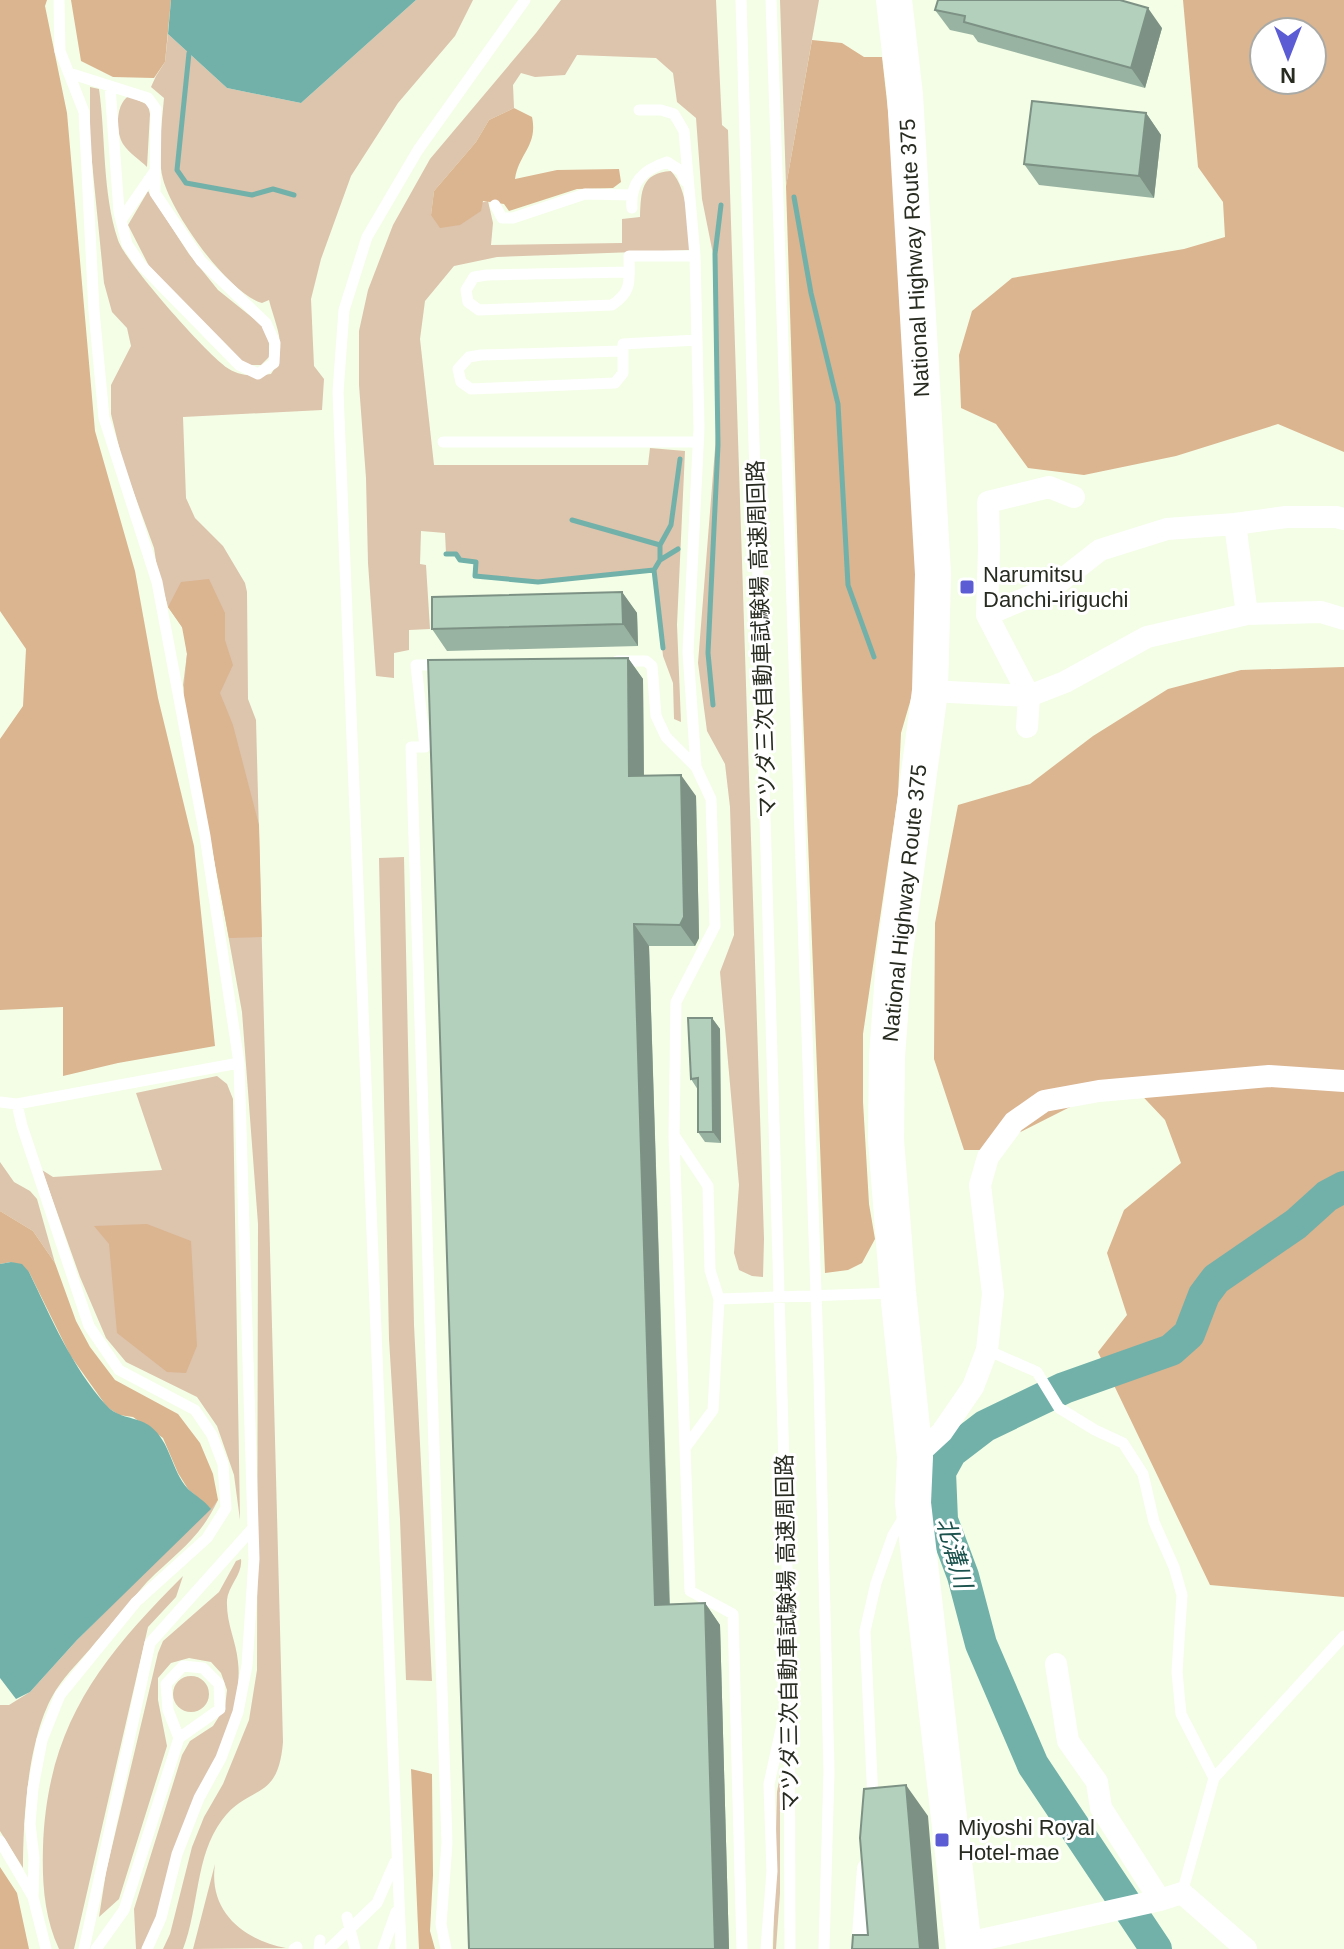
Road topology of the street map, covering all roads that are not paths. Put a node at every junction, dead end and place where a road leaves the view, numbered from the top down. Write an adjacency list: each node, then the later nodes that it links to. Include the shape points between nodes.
1 (59, 0): 6 (lane, via 60,51)
2 (525, 0): 53 (lane, via 418,150 367,237 344,310 338,392)
3 (741, 0): 47 (lane, マツダ三次自動車試験場 高速周回路)
4 (771, 0): 73 (lane, via 817,1313 829,1771)
5 (894, 0): 29 (highway, National Highway Route 375, via 905,95 933,574)
6 (69, 73): 7 (lane); 33 (lane, via 84,112 104,418 157,582 205,836)
7 (110, 86): 9 (lane, via 148,98 156,109); 14 (lane)
8 (639, 110): 10 (lane, via 674,114 684,131)
9 (155, 171): 14 (lane); 14 (lane, via 155,193 201,261 266,323 275,343 274,363 258,374 239,365 141,265 127,244)
10 (689, 192): 11 (lane, via 681,171 667,162 637,178); 15 (lane)
11 (632, 195): 12 (lane, via 585,194 513,218 502,218); 13 (lane)
12 (495, 205)
13 (632, 208)
14 (121, 220)
15 (695, 256): 16 (lane, via 629,256); 17 (lane)
16 (629, 272): 16 (lane, via 625,296 612,305 479,310 468,302 466,290 474,277 487,275)
17 (697, 340): 18 (lane, via 623,344); 20 (lane)
18 (623, 351): 18 (lane, via 623,373 615,383 471,389 461,382 458,369 469,357 481,355)
19 (443, 442): 20 (lane)
20 (698, 442): 32 (lane, via 688,652)
21 (1074, 497): 25 (street, via 1049,487 988,502)
22 (1344, 519): 23 (street, via 1286,517)
23 (1235, 524): 24 (street); 25 (street, via 1167,529 1100,550 1054,586)
24 (1247, 614): 26 (street, via 1321,612); 30 (street, via 1147,637)
25 (987, 615): 30 (street)
26 (1344, 619)
27 (600, 662): 32 (lane, via 646,661 652,666 656,716 666,737)
28 (447, 665): 69 (lane, via 416,665 425,747 411,747 447,1843 441,1924)
29 (930, 691): 30 (street); 38 (highway, National Highway Route 375, via 894,960 887,1057 886,1140)
30 (1029, 696): 31 (street)
31 (1027, 727)
32 (696, 767): 37 (lane, via 711,799 715,926 676,1002)
33 (239, 1063): 36 (lane); 44 (lane)
34 (1344, 1081): 40 (street, via 1269,1076 1099,1091 1044,1101 1014,1122 988,1157 980,1185 993,1294)
35 (0, 1102): 36 (lane)
36 (17, 1104): 55 (lane, via 89,1326 119,1370 195,1410 223,1464 226,1508 207,1538 136,1602 60,1695 42,1740 33,1788)
37 (674, 1135): 39 (lane, via 708,1186 710,1270); 41 (lane)
38 (898, 1292): 39 (lane); 42 (highway, National Highway Route 375)
39 (719, 1299): 41 (lane, via 713,1410)
40 (987, 1350): 42 (street, via 973,1387 942,1432); 49 (lane, via 1037,1372 1059,1408 1123,1443 1143,1474 1154,1522 1182,1595 1177,1672 1181,1714)
41 (685, 1448): 70 (lane, via 690,1591 733,1614)
42 (915, 1457): 43 (highway, National Highway Route 375)
43 (913, 1503): 50 (lane, via 893,1535 865,1631); 61 (highway, National Highway Route 375)
44 (253, 1528): 63 (lane, via 150,1643); 65 (lane, via 247,1665 238,1712 177,1854 161,1918)
45 (1344, 1636): 49 (lane)
46 (1056, 1664): 56 (street, via 1068,1741 1097,1782 1101,1808)
47 (790, 1689): 71 (lane, via 769,1784 772,1871); 72 (lane, マツダ三次自動車試験場 高速周回路)
48 (179, 1738): 48 (lane, via 168,1710 166,1684 183,1666 203,1668 219,1684 220,1709); 64 (lane, via 124,1910)
49 (1214, 1778): 54 (lane)
50 (872, 1811)
51 (0, 1841): 55 (lane)
52 (869, 1847): 74 (street)
53 (397, 1858): 57 (lane); 59 (lane, via 377,1903)
54 (1182, 1893): 56 (street); 75 (street)
55 (33, 1897): 62 (lane)
56 (1160, 1900): 61 (street)
57 (399, 1904): 67 (lane); 68 (lane)
58 (347, 1917): 59 (lane)
59 (350, 1931): 60 (lane); 66 (lane)
60 (323, 1946)
61 (964, 1946)
62 (46, 1949)
63 (84, 1949)
64 (96, 1949)
65 (147, 1949)
66 (355, 1949)
67 (383, 1949)
68 (401, 1949)
69 (446, 1949)
70 (742, 1949)
71 (766, 1949)
72 (790, 1949)
73 (824, 1949)
74 (862, 1949)
75 (1246, 1949)

